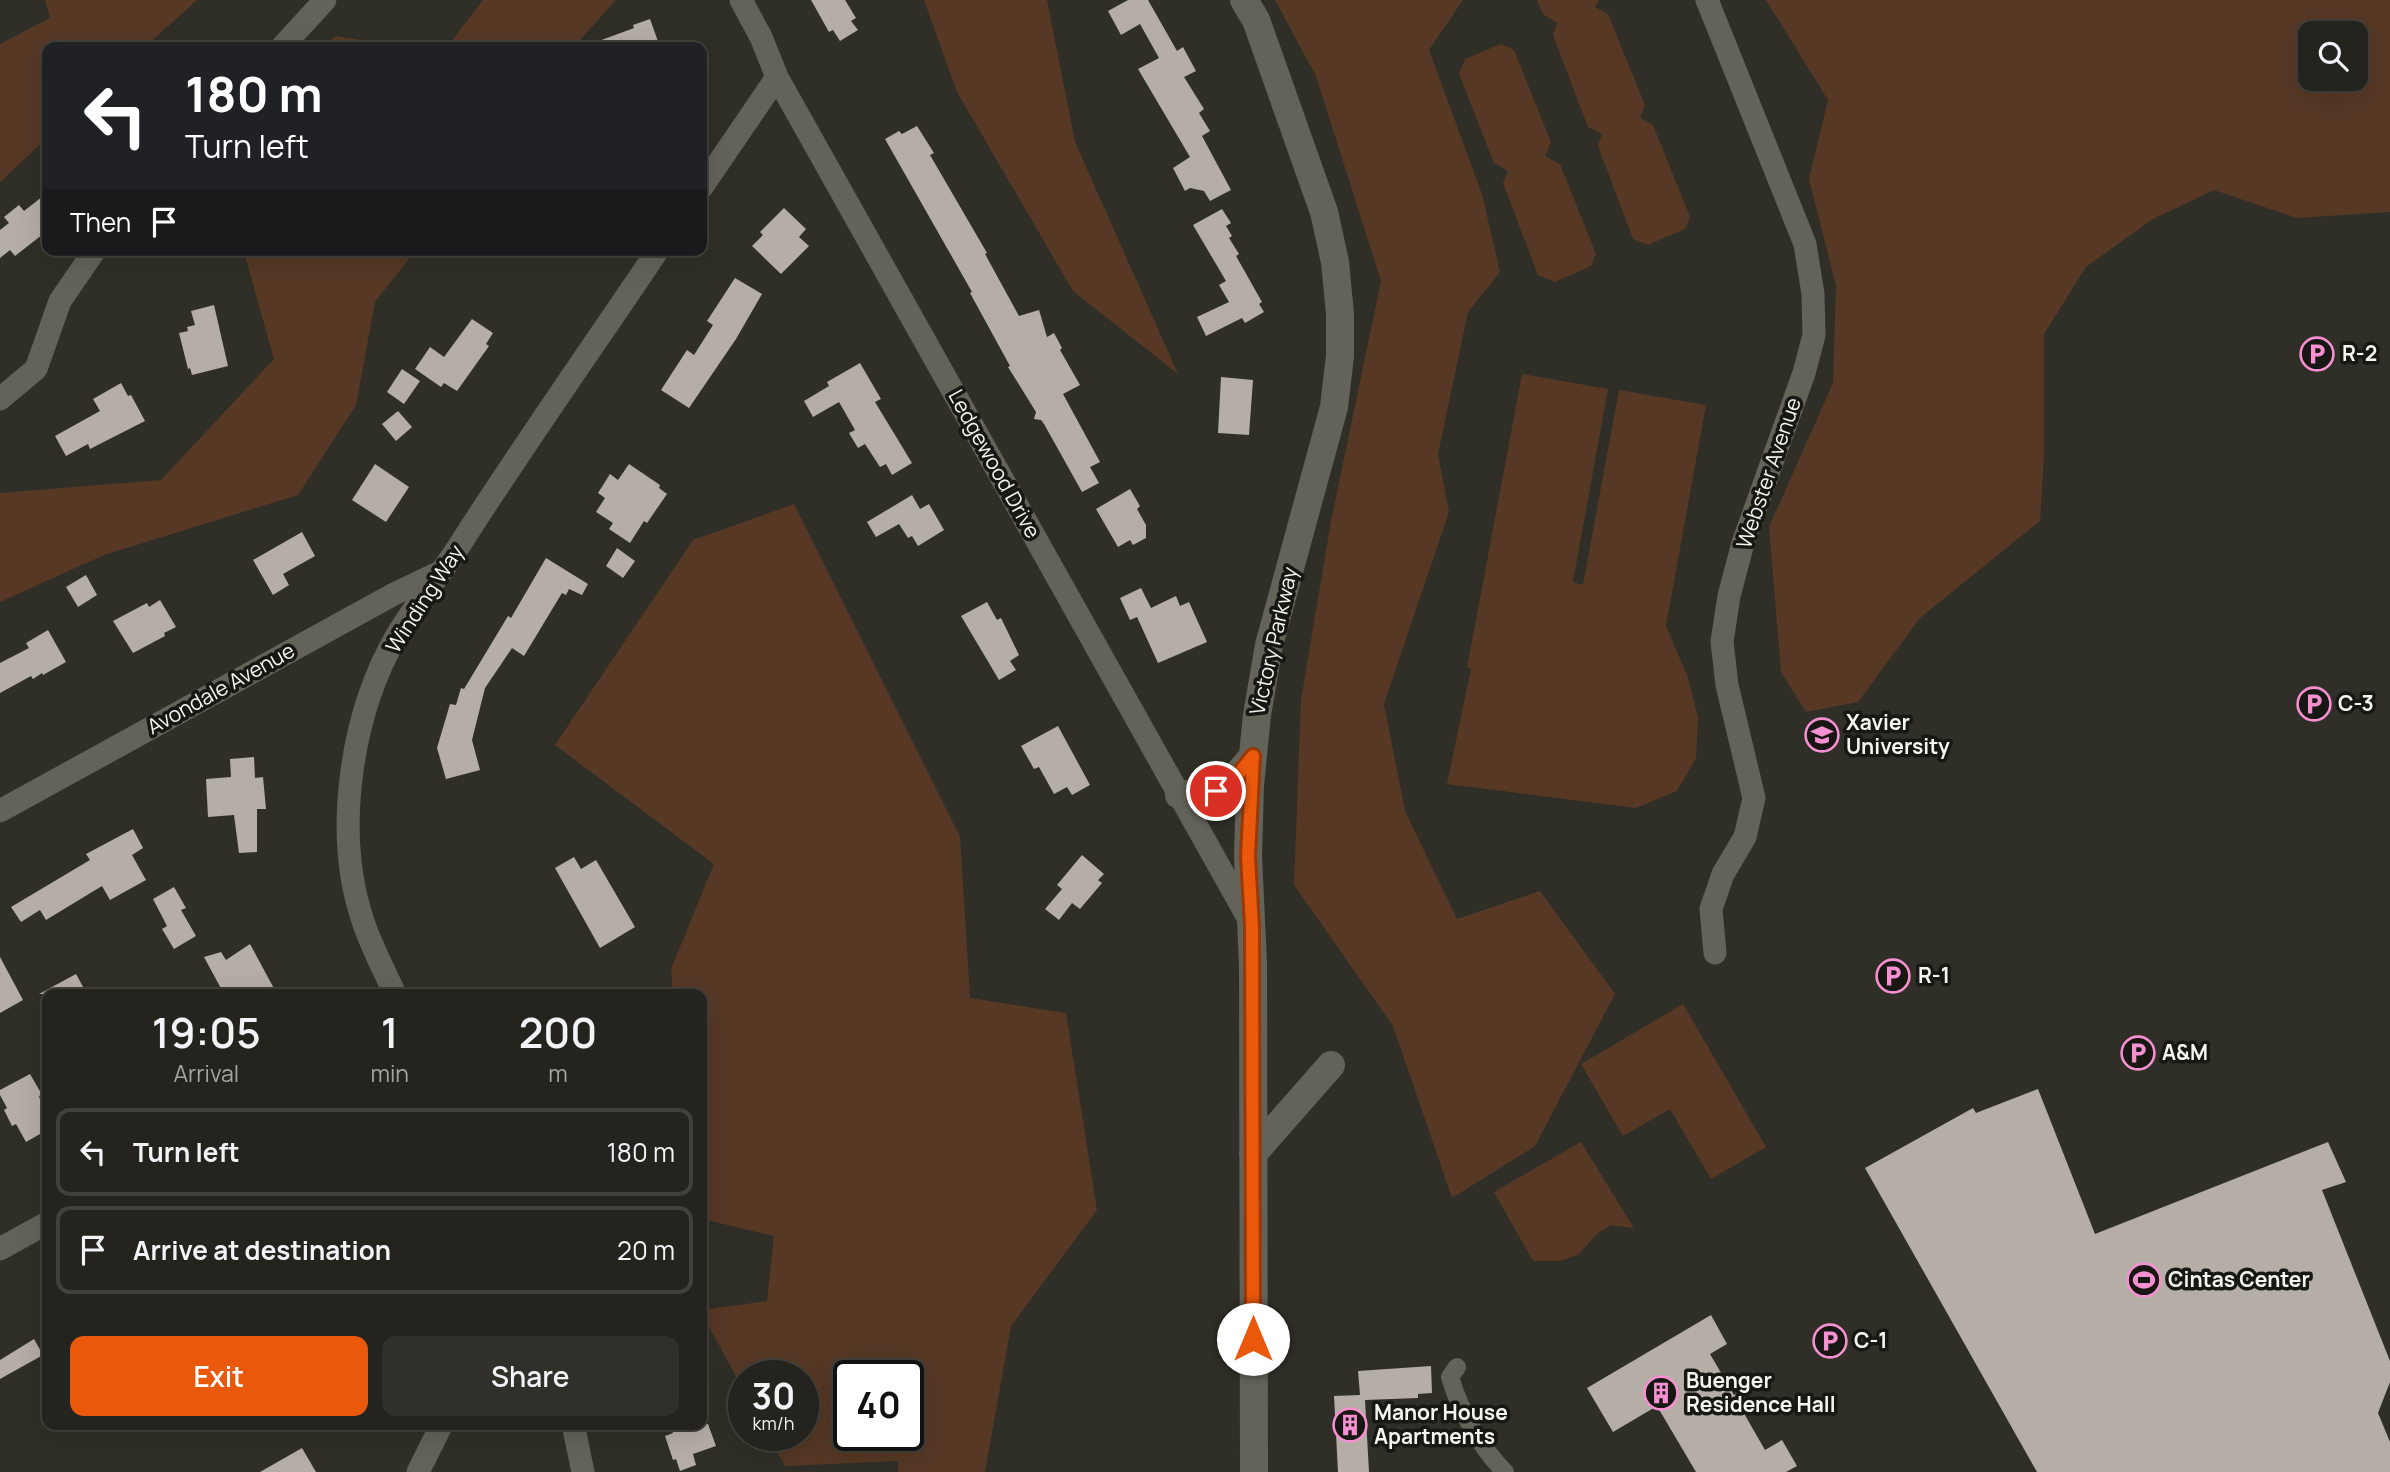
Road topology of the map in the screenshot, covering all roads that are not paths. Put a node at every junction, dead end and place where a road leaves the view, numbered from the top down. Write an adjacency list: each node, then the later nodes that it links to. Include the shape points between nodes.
1 (325, 0): 5 (street)
2 (741, 0): 6 (street, Ledgewood Drive)
3 (1244, 0): 12 (street, Victory Parkway, via 1256,20 1324,212 1340,314 1334,407 1269,645)
4 (1707, 0): 16 (street, Webster Avenue, via 1805,244 1814,335 1729,596 1723,653 1754,798 1745,837 1723,874 1711,909)
5 (287, 42)
6 (777, 77): 7 (street); 13 (street, Ledgewood Drive)
7 (707, 180)
8 (91, 256): 10 (street, via 60,301 36,369)
9 (654, 256): 11 (street, Winding Way)
10 (0, 399)
11 (444, 570): 14 (street, Avondale Avenue); 17 (street, Winding Way, via 397,636 379,673 358,737 349,791 354,882 363,921)
12 (1253, 756): 13 (street, via 1236,777 1216,791); 15 (street, Victory Parkway, via 1248,856)
13 (1179, 795): 15 (street, Ledgewood Drive)
14 (0, 811)
15 (1252, 926): 19 (street, Victory Parkway)
16 (1715, 953)
17 (393, 989)
18 (1331, 1065): 19 (street)
19 (1253, 1154): 27 (street, Victory Parkway)
20 (42, 1226): 21 (street)
21 (0, 1249)
22 (1457, 1367): 28 (street, via 1450,1377 1456,1397 1489,1456)
23 (439, 1430): 25 (street)
24 (574, 1430): 26 (street)
25 (418, 1472)
26 (583, 1472)
27 (1254, 1472)
28 (1505, 1472)

